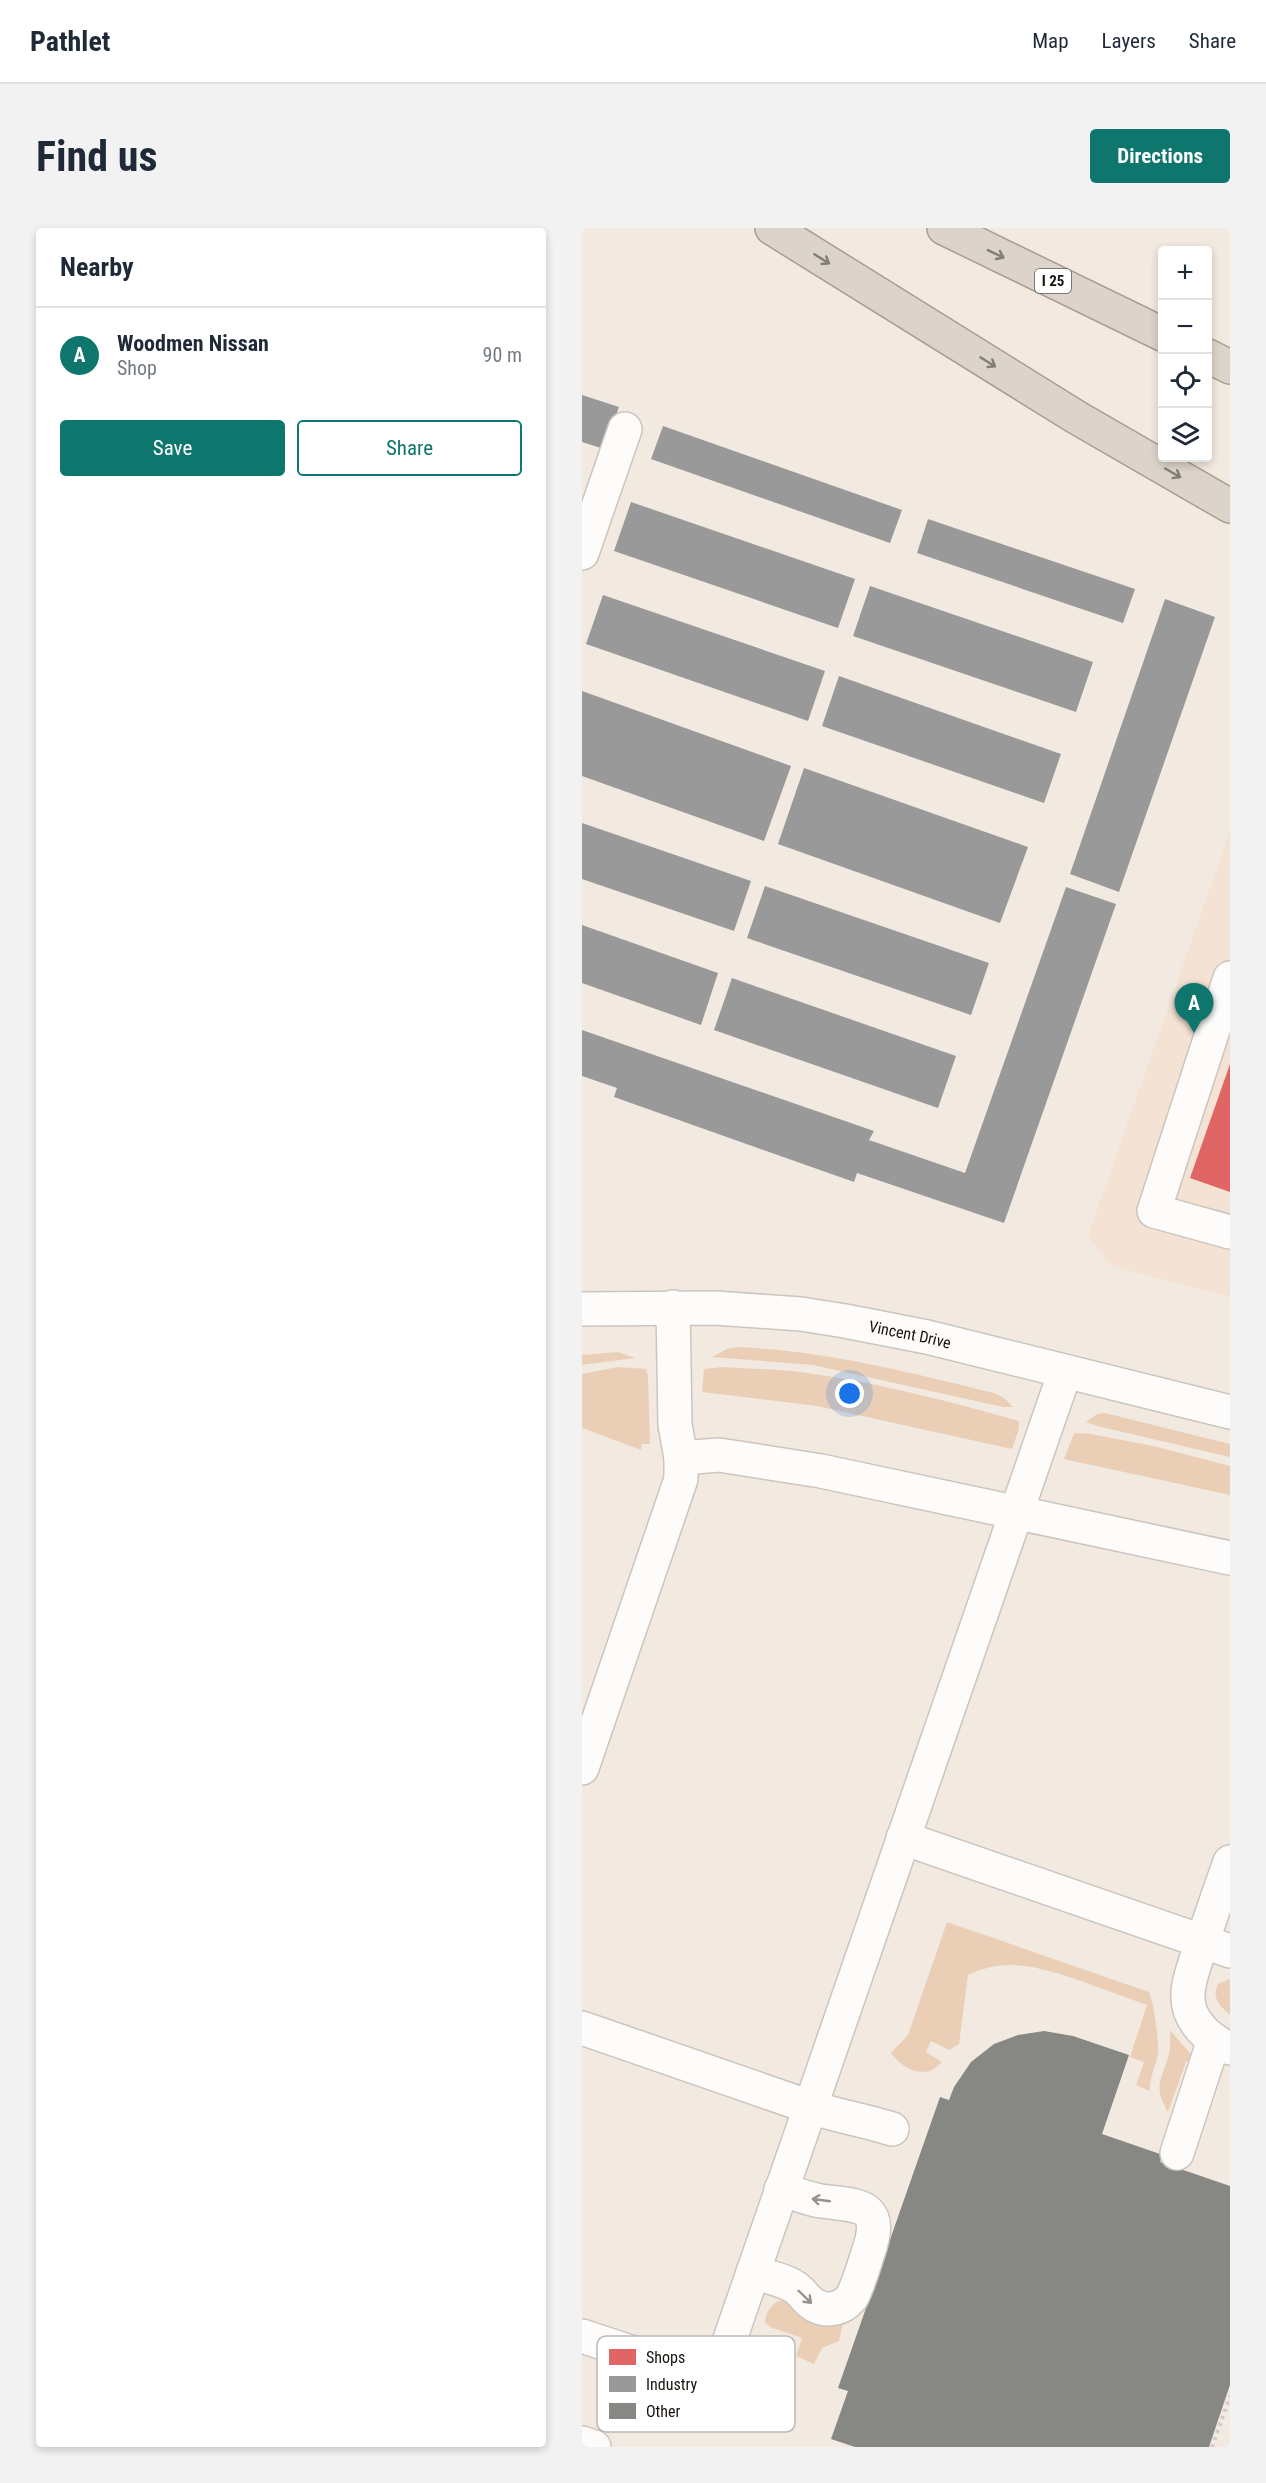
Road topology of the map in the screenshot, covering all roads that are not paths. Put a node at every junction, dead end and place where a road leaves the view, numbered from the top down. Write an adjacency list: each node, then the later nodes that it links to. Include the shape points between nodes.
1 (772, 228): 7 (highway, one-way to 7, via 1076,417)
2 (944, 228): 3 (highway, I 25, one-way to 3)
3 (1158, 332)
4 (1212, 358): 5 (highway)
5 (1230, 367)
6 (625, 429): 8 (street)
7 (1230, 506)
8 (582, 553)
9 (1230, 978): 10 (street, via 1154,1211)
10 (1230, 1232)
11 (673, 1307): 12 (street, Vincent Drive); 13 (street, Vincent Drive, via 748,1310 845,1321); 15 (street, via 675,1425)
12 (582, 1309)
13 (1065, 1372): 14 (street, Vincent Drive); 16 (street)
14 (1230, 1412)
15 (681, 1458): 16 (street, via 719,1455 778,1463); 18 (street, via 678,1490)
16 (1016, 1512): 17 (street); 19 (street)
17 (1230, 1558)
18 (582, 1768)
19 (903, 1838): 21 (street); 24 (street)
20 (1230, 1862): 21 (street)
21 (1216, 1946): 23 (street, via 1191,1978 1188,2000 1196,2022)
22 (582, 2028): 24 (street)
23 (1222, 2044): 26 (street)
24 (810, 2107): 25 (street); 27 (street)
25 (892, 2129)
26 (1177, 2153)
27 (781, 2189): 28 (street); 28 (street, one-way to 27, via 795,2287 820,2308 834,2309 852,2297 871,2243 875,2225 862,2208)
28 (753, 2272): 30 (street)
29 (582, 2336): 31 (street)
30 (731, 2336)
31 (597, 2341)
32 (582, 2443): 33 (street)
33 (594, 2447)

